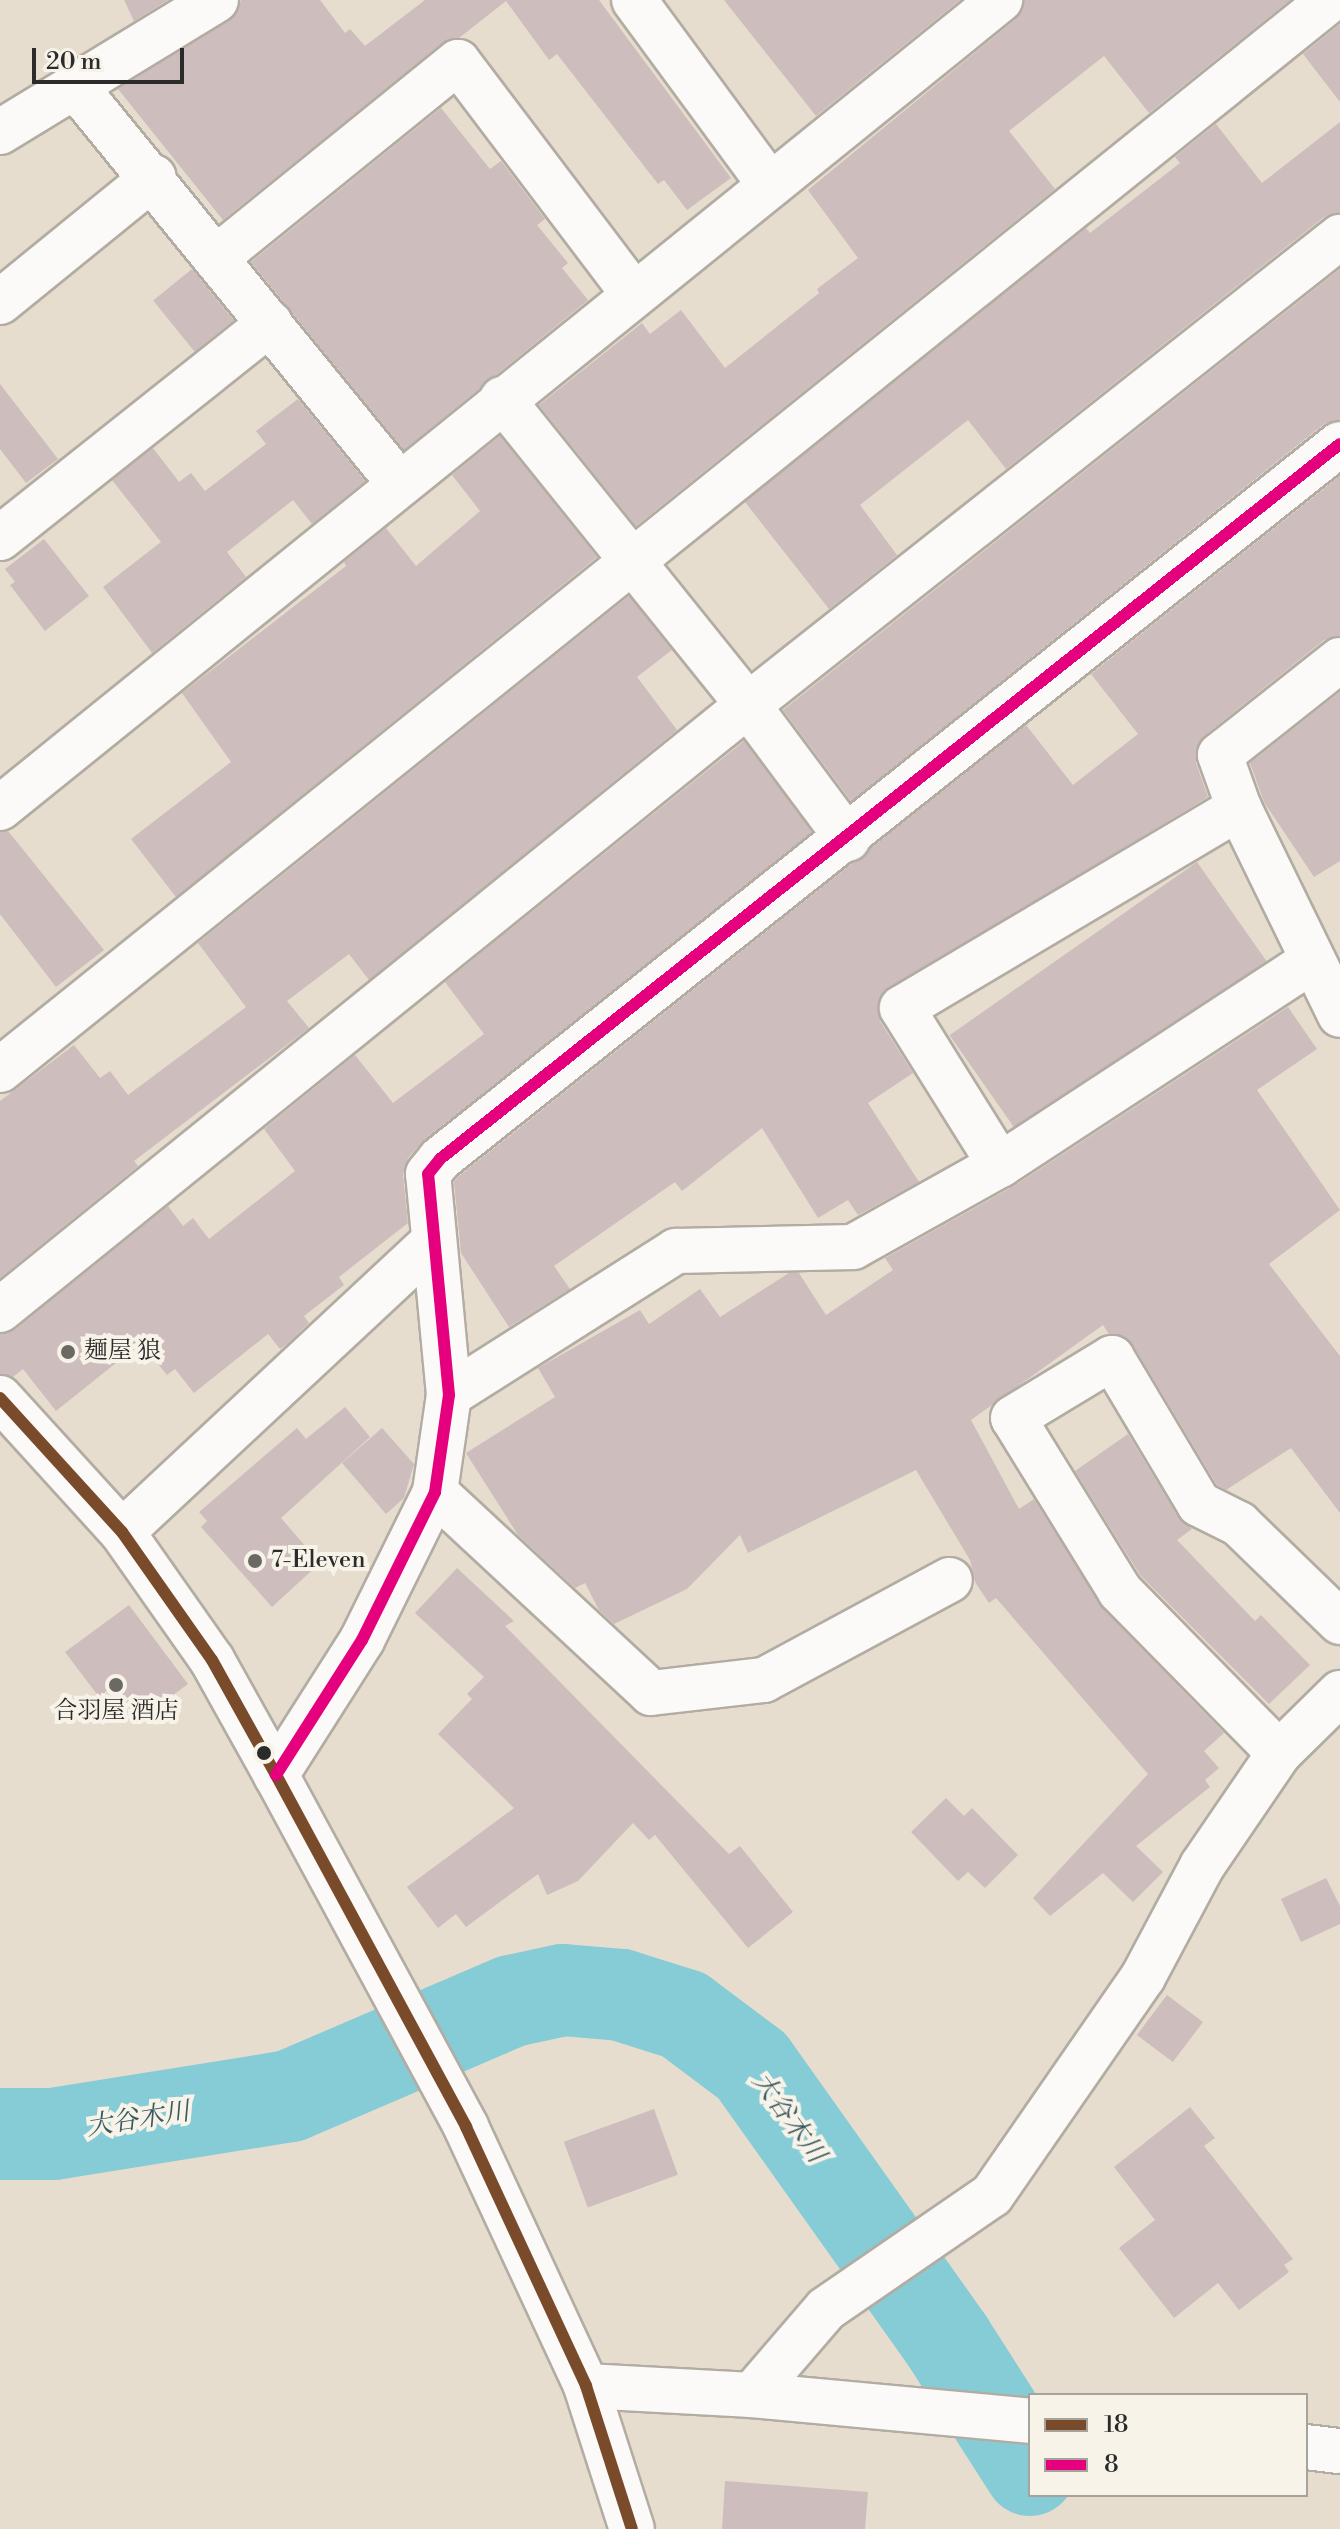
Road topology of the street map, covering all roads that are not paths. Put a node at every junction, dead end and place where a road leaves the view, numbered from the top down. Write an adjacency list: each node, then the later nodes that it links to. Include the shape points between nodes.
1 (216, 0): 5 (street)
2 (634, 0): 8 (street)
3 (1000, 0): 8 (street)
4 (1330, 0): 18 (street)
5 (74, 85): 6 (street); 7 (street)
6 (0, 132)
7 (154, 177): 10 (street); 12 (street)
8 (770, 185): 11 (street)
9 (1340, 237): 20 (street)
10 (217, 257): 11 (street, via 458,62); 13 (street)
11 (633, 293): 14 (street)
12 (0, 302)
13 (270, 323): 16 (street); 17 (street)
14 (502, 399): 16 (street); 18 (street)
15 (1340, 444): 23 (street)
16 (399, 483): 21 (street)
17 (0, 538)
18 (631, 561): 20 (street); 26 (street)
19 (1340, 660): 22 (street, via 1220,755)
20 (748, 705): 23 (street); 29 (street)
21 (0, 808)
22 (1239, 808): 24 (street); 27 (street, via 902,1008)
23 (848, 839): 28 (street, via 440,1159 428,1174)
24 (1312, 961): 25 (street); 27 (street)
25 (1340, 1015)
26 (0, 1070)
27 (1000, 1165): 30 (street, via 853,1247 676,1251)
28 (433, 1242): 30 (street); 33 (street)
29 (0, 1310)
30 (449, 1395): 32 (street)
31 (0, 1398): 33 (street)
32 (435, 1492): 34 (street, via 651,1693 764,1680); 38 (street, via 362,1640)
33 (122, 1532): 38 (street, via 212,1660)
34 (950, 1580)
35 (1340, 1622): 37 (street, via 1239,1524 1199,1504 1112,1358 1013,1418 1120,1591)
36 (1340, 1693): 37 (street)
37 (1279, 1753): 40 (street, via 1202,1866 1143,1977 992,2195 826,2309)
38 (276, 1775): 39 (street, via 461,2117)
39 (586, 2386): 40 (street); 44 (street)
40 (752, 2395): 41 (street)
41 (1028, 2421)
42 (1308, 2447): 43 (street)
43 (1340, 2451)
44 (632, 2529)

